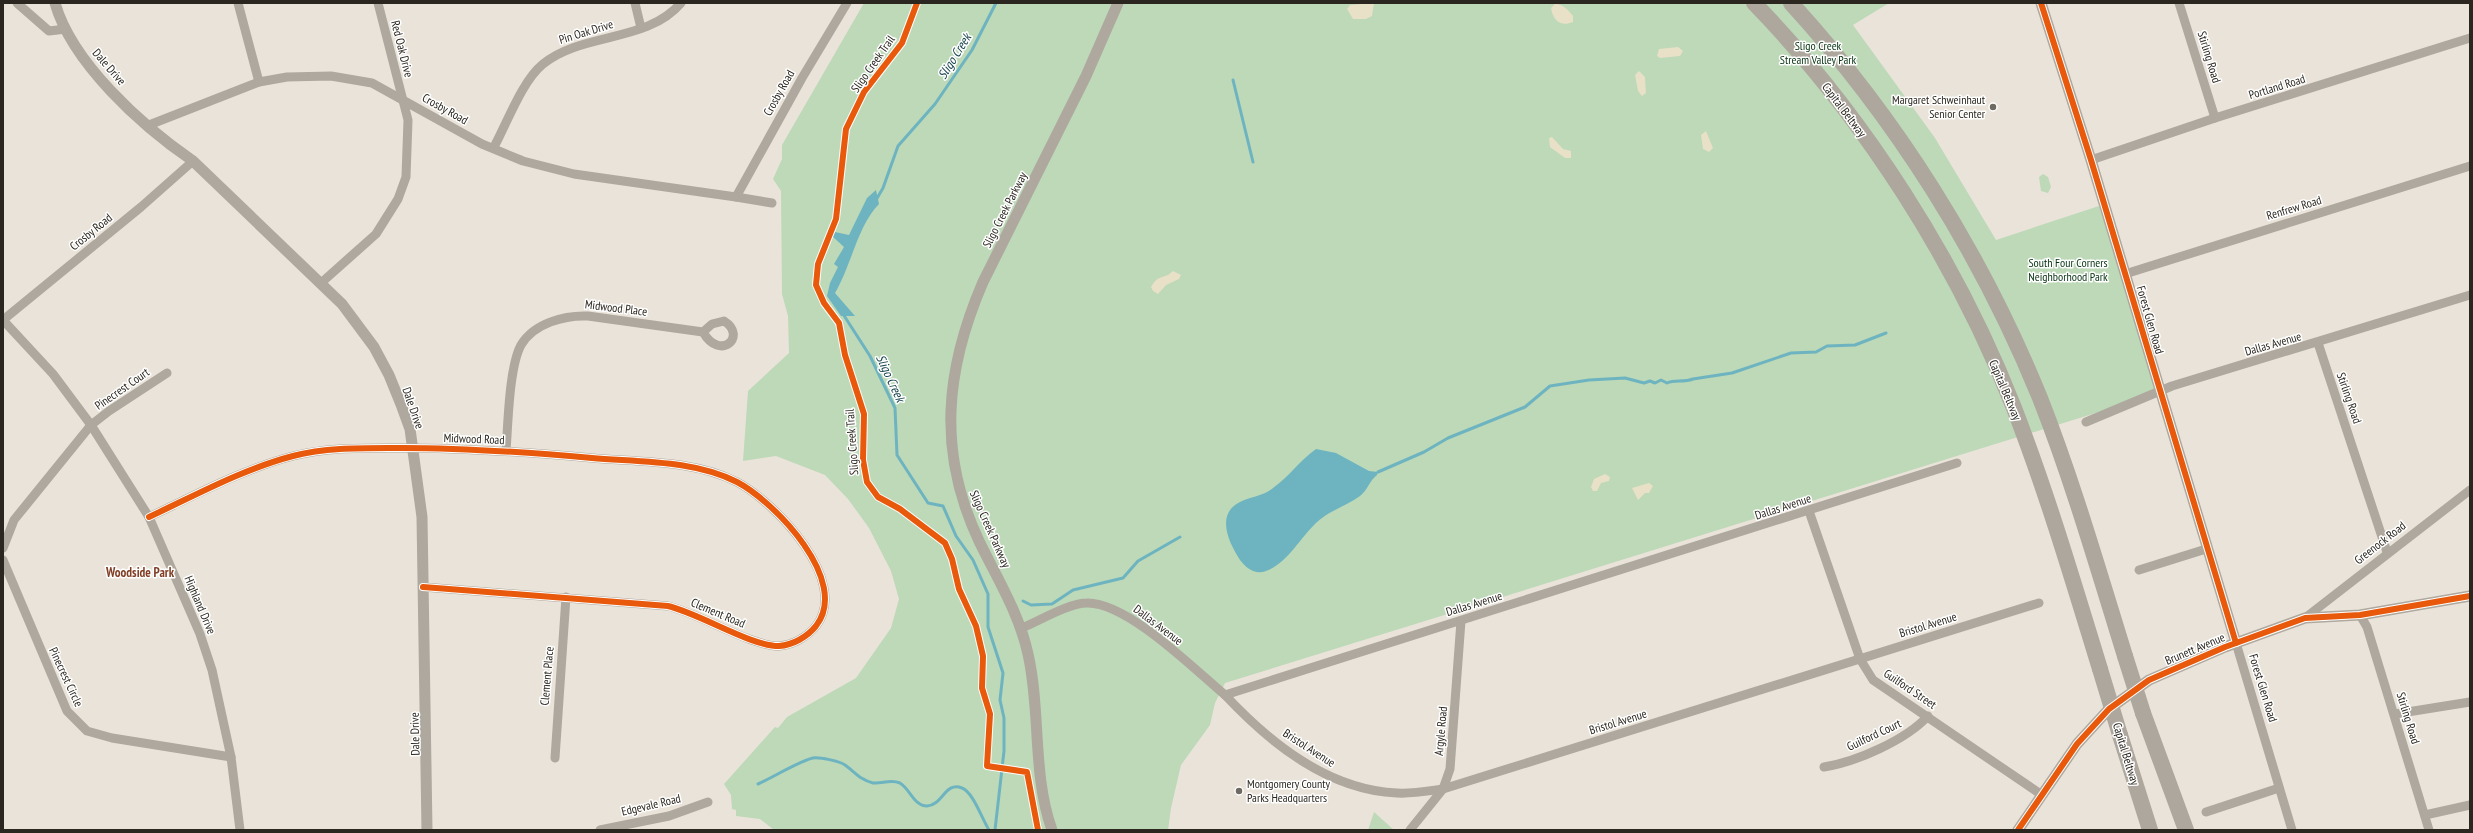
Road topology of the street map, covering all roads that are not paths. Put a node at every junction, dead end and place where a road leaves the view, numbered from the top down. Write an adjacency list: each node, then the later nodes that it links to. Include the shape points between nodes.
1 (17, 3): 14 (street, via 49,31)
2 (55, 3): 14 (street, Dale Drive)
3 (238, 3): 16 (street)
4 (378, 3): 17 (street, Red Oak Drive)
5 (635, 3): 13 (street)
6 (681, 3): 13 (street, Pin Oak Drive, via 662,18)
7 (847, 3): 24 (street, Crosby Road)
8 (1118, 3): 55 (street, Sligo Creek Parkway, via 1086,76 983,282 968,317 954,367 950,412 953,462 962,500)
9 (1754, 3): 79 (highway, Capital Beltway, bridge, via 1800,54 1869,144 1932,240 1964,300 2010,399 2034,461)
10 (1791, 3): 60 (highway, bridge, via 1820,35 1892,127 1941,202 1989,287 2040,398 2065,465)
11 (2040, 3): 21 (street, Forest Glen Road)
12 (2179, 3): 18 (street, Stirling Road)
13 (641, 28): 20 (street, Pin Oak Drive, via 556,54 542,64 529,80)
14 (66, 29): 19 (street, Dale Drive, via 89,66)
15 (2470, 38): 18 (street, Portland Road)
16 (259, 82): 17 (street, Crosby Road, via 287,77 331,76 372,83); 19 (street, Crosby Road)
17 (403, 99): 20 (street, Crosby Road, via 482,144); 27 (street, Red Oak Drive, via 408,120 408,161 406,177 398,199 376,234)
18 (2215, 118): 21 (street, Portland Road)
19 (149, 125): 22 (street, Dale Drive, via 160,136 167,136 178,151)
20 (494, 147): 24 (street, Crosby Road, via 524,161 574,174)
21 (2091, 160): 26 (street, Forest Glen Road)
22 (193, 161): 27 (street, Dale Drive); 29 (street, Crosby Road)
23 (2470, 166): 26 (street, Renfrew Road)
24 (736, 197): 25 (street, Crosby Road)
25 (772, 203)
26 (2125, 274): 33 (street, Forest Glen Road)
27 (321, 283): 36 (street, Dale Drive, via 342,304 377,352 402,407 410,429)
28 (2470, 296): 31 (street, Dallas Avenue)
29 (3, 320): 35 (street, Highland Drive, via 53,374)
30 (703, 332): 37 (street, Midwood Place, via 588,316 572,316 550,322 535,331 521,345 510,399)
31 (2318, 343): 33 (street, Dallas Avenue, via 2172,386); 45 (street, Stirling Road)
32 (167, 372): 35 (street, Pinecrest Court)
33 (2160, 393): 34 (street, Dallas Avenue); 44 (street, Forest Glen Road)
34 (2086, 422)
35 (91, 425): 42 (street, Highland Drive); 43 (street, via 14,520)
36 (413, 448): 37 (street, Midwood Road); 42 (street, Midwood Road, via 350,448 293,456 249,470); 48 (street, Dale Drive, via 422,516)
37 (506, 451): 39 (street, Midwood Road, via 675,465 703,470)
38 (1958, 463): 41 (street, Dallas Avenue)
39 (737, 482): 50 (street, Clement Road, via 770,505 796,533 823,580 825,599 820,620 800,640 782,646 766,645 688,611 668,606)
40 (2470, 490): 45 (street, Greenock Road)
41 (1809, 511): 54 (street, Dallas Avenue); 57 (street, Guilford Street)
42 (149, 517): 63 (street, Highland Drive, via 200,634 212,670)
43 (3, 548)
44 (2206, 549): 47 (street); 56 (street, Forest Glen Road)
45 (2387, 552): 53 (street, Greenock Road)
46 (3, 560): 63 (street, Pinecrest Circle, via 67,711 79,725 87,731 112,738)
47 (2139, 570)
48 (424, 587): 50 (street, Clement Road); 74 (street, Dale Drive)
49 (2470, 596): 52 (street, Brunett Avenue)
50 (566, 597): 64 (street, Clement Place)
51 (2038, 603): 57 (street, Bristol Avenue)
52 (2360, 615): 53 (street, Brunett Avenue); 61 (street, Stirling Road, via 2367,626)
53 (2305, 618): 56 (street, Brunett Avenue)
54 (1461, 621): 58 (street, Dallas Avenue); 67 (street, Argyle Road, via 1453,747 1450,769)
55 (1022, 628): 58 (street, Dallas Avenue, via 1086,603 1107,606 1123,613 1165,644); 76 (street, Sligo Creek Parkway, via 1032,681 1043,790)
56 (2236, 643): 66 (street, Forest Glen Road); 68 (street, Brunett Avenue, via 2149,680 2109,708 2077,744)
57 (1860, 659): 62 (street, Guilford Street, via 1873,680); 67 (street, Bristol Avenue)
58 (1225, 695): 67 (street, Bristol Avenue, via 1248,720 1299,759 1324,774 1377,791 1398,793)
59 (2470, 702): 61 (street)
60 (2143, 713): 80 (highway); 81 (highway)
61 (2395, 714): 72 (street, Stirling Road)
62 (1928, 716): 65 (street, Guilford Court, via 1918,727 1904,736 1838,765); 68 (street, Guilford Street)
63 (231, 757): 73 (street, Highland Drive)
64 (554, 758)
65 (1824, 767)
66 (2279, 788): 71 (street); 82 (street, Forest Glen Road)
67 (1443, 789): 77 (street, Argyle Road)
68 (2042, 795): 78 (street, Brunett Avenue)
69 (708, 802): 75 (street, Edgevale Road, via 669,816)
70 (2470, 805): 72 (street)
71 (2206, 812)
72 (2425, 815): 83 (street, Stirling Road)
73 (240, 830)
74 (427, 830)
75 (600, 830)
76 (1052, 830)
77 (1410, 830)
78 (2018, 830)
79 (2150, 830)
80 (2179, 830)
81 (2186, 830)
82 (2292, 830)
83 (2429, 830)

